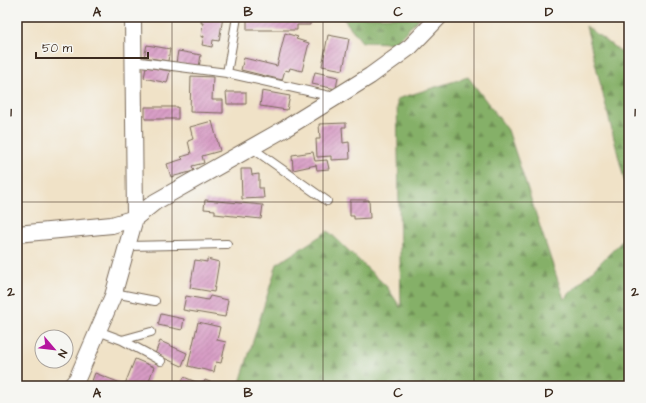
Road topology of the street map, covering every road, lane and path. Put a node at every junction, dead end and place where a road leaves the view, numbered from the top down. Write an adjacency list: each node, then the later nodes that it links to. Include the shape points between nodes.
1 (133, 17): 4 (street)
2 (237, 17): 5 (lane)
3 (439, 17): 6 (street, via 410,47)
4 (133, 61): 5 (lane); 9 (street)
5 (227, 73): 6 (lane)
6 (337, 97): 7 (street)
7 (252, 148): 8 (lane); 9 (street, via 155,202)
8 (327, 201)
9 (135, 218): 10 (street, via 112,225); 12 (street)
10 (17, 234)
11 (227, 244): 12 (lane)
12 (127, 246): 13 (street)
13 (114, 293): 14 (lane); 15 (street)
14 (155, 301)
15 (98, 331): 17 (lane); 19 (street)
16 (151, 332): 17 (lane)
17 (122, 340): 18 (lane)
18 (161, 361)
19 (71, 386)

